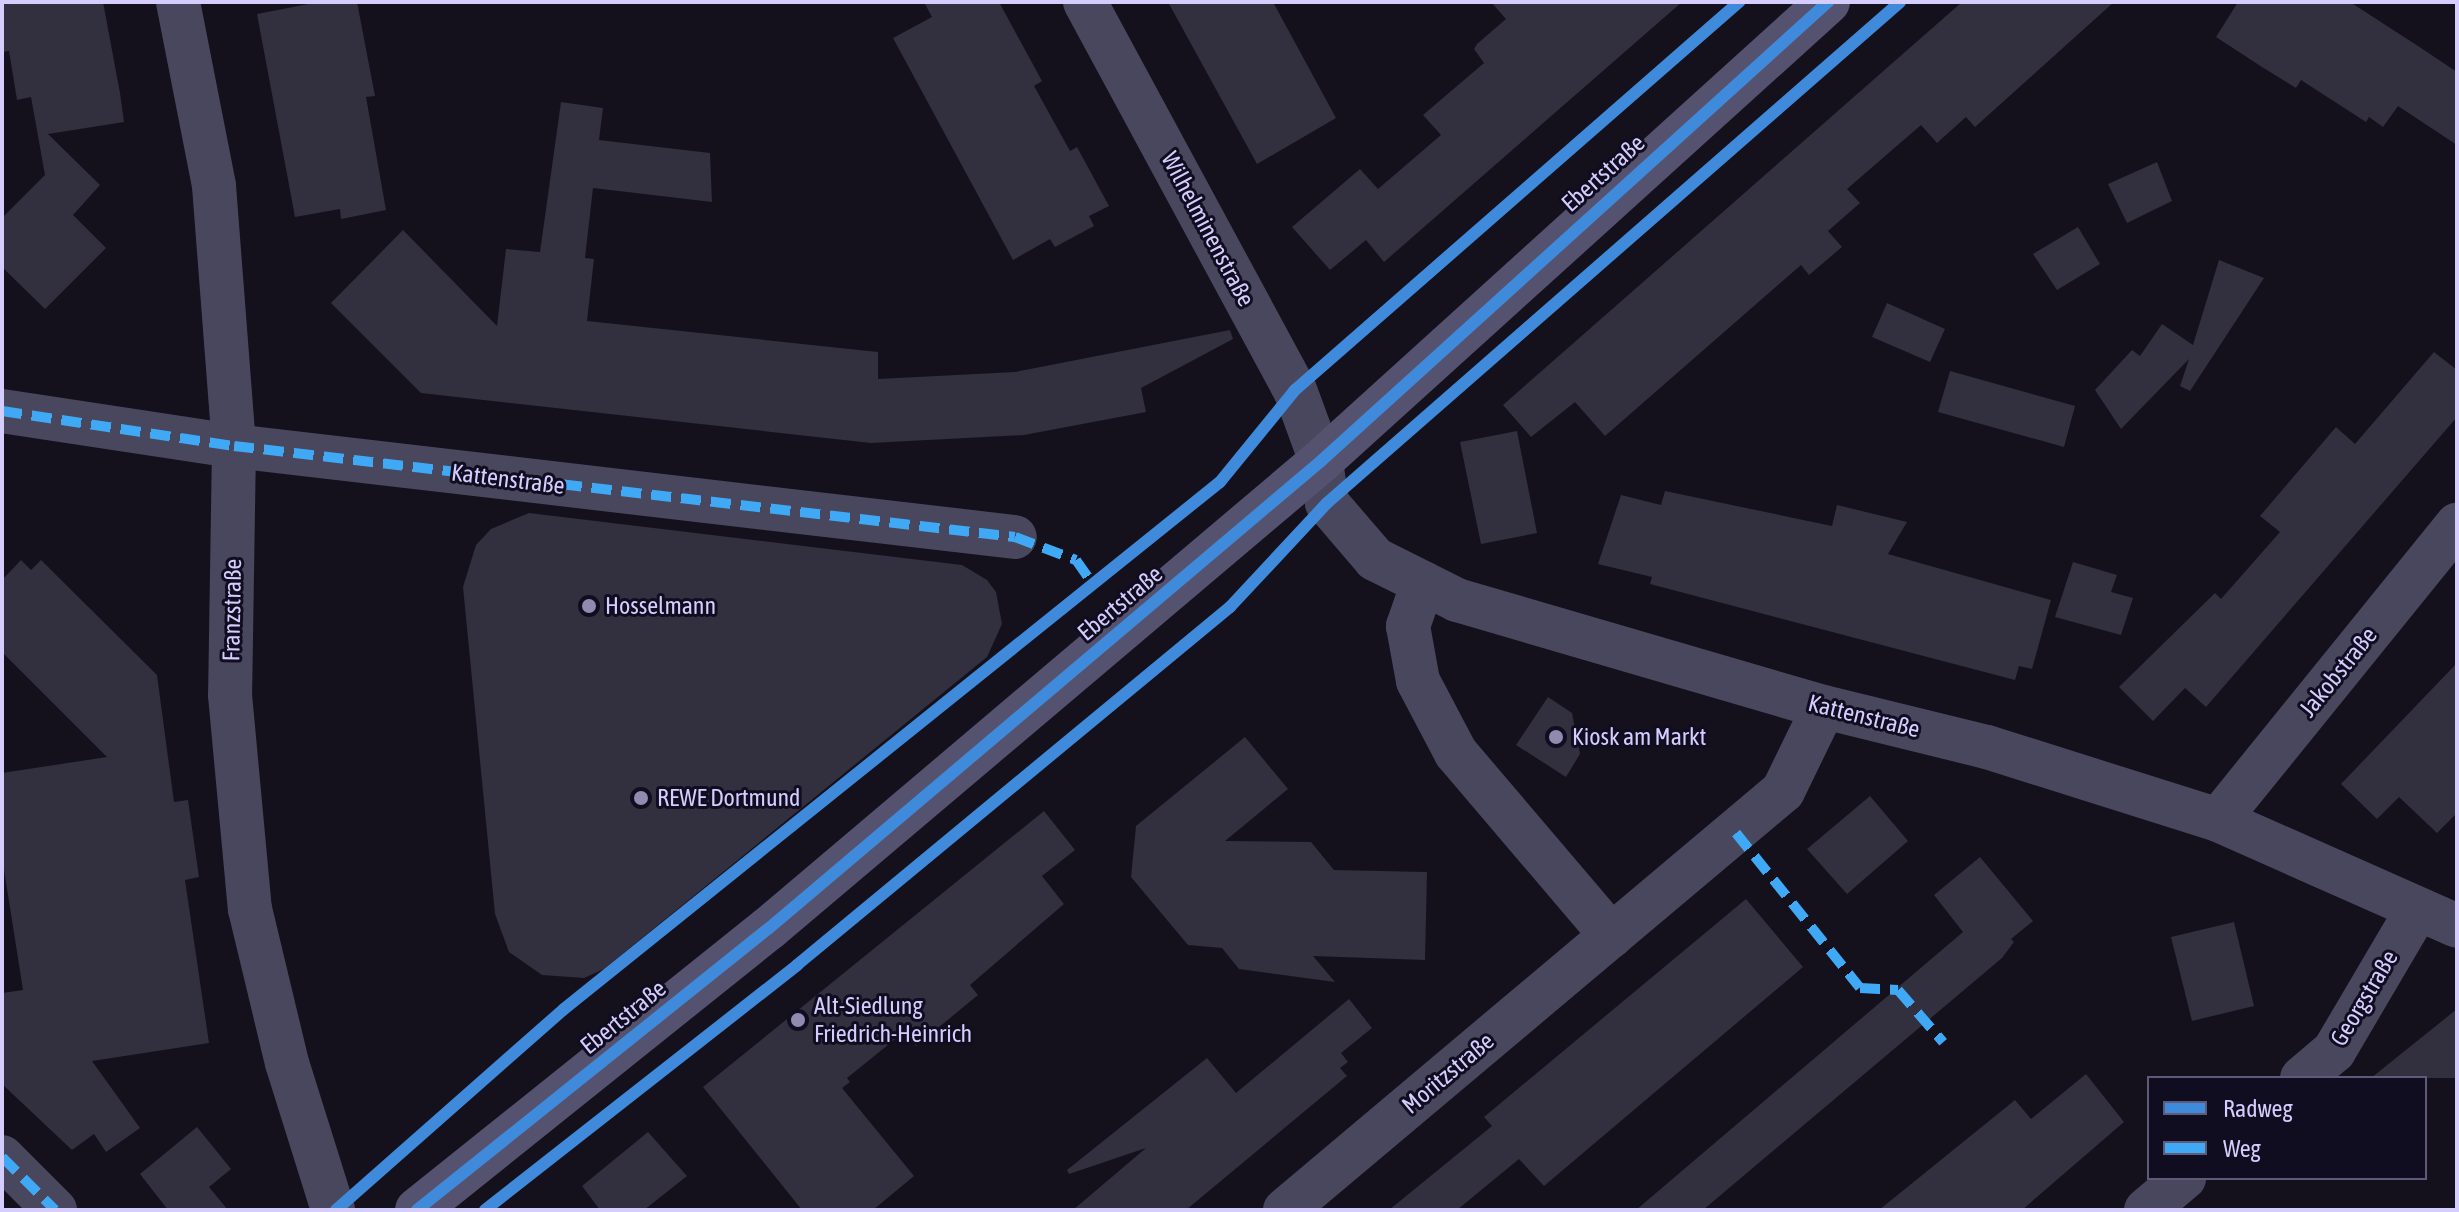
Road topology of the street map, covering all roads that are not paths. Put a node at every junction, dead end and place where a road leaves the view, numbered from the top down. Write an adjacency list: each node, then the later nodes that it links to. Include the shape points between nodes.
1 (178, 2): 5 (street, Franzstraße, via 214,186)
2 (1085, 2): 6 (street, Wilhelminenstraße, via 1295,390)
3 (1828, 2): 6 (street, Ebertstraße)
4 (2, 411): 5 (street, Kattenstraße)
5 (234, 446): 8 (street, Kattenstraße); 19 (street, Franzstraße, via 230,695 250,909 287,1063)
6 (1321, 461): 9 (street, Kattenstraße, via 1327,503 1375,559); 20 (street, Ebertstraße, via 768,929)
7 (2457, 525): 11 (street, Jakobstraße)
8 (1015, 537)
9 (1423, 583): 10 (street, Kattenstraße, via 1457,600); 14 (street, via 1408,626 1418,681 1456,753)
10 (1824, 707): 11 (street, Kattenstraße, via 1987,747); 14 (street, Moritzstraße, via 1783,791)
11 (2218, 820): 12 (street, Kattenstraße)
12 (2417, 910): 13 (street, Kattenstraße); 15 (street, Georgstraße, via 2334,1051)
13 (2457, 926)
14 (1612, 936): 21 (street, Moritzstraße)
15 (2304, 1076)
16 (2, 1157): 18 (street)
17 (2182, 1180): 22 (street)
18 (55, 1210)
19 (333, 1210)
20 (417, 1210)
21 (1285, 1210)
22 (2146, 1210)

